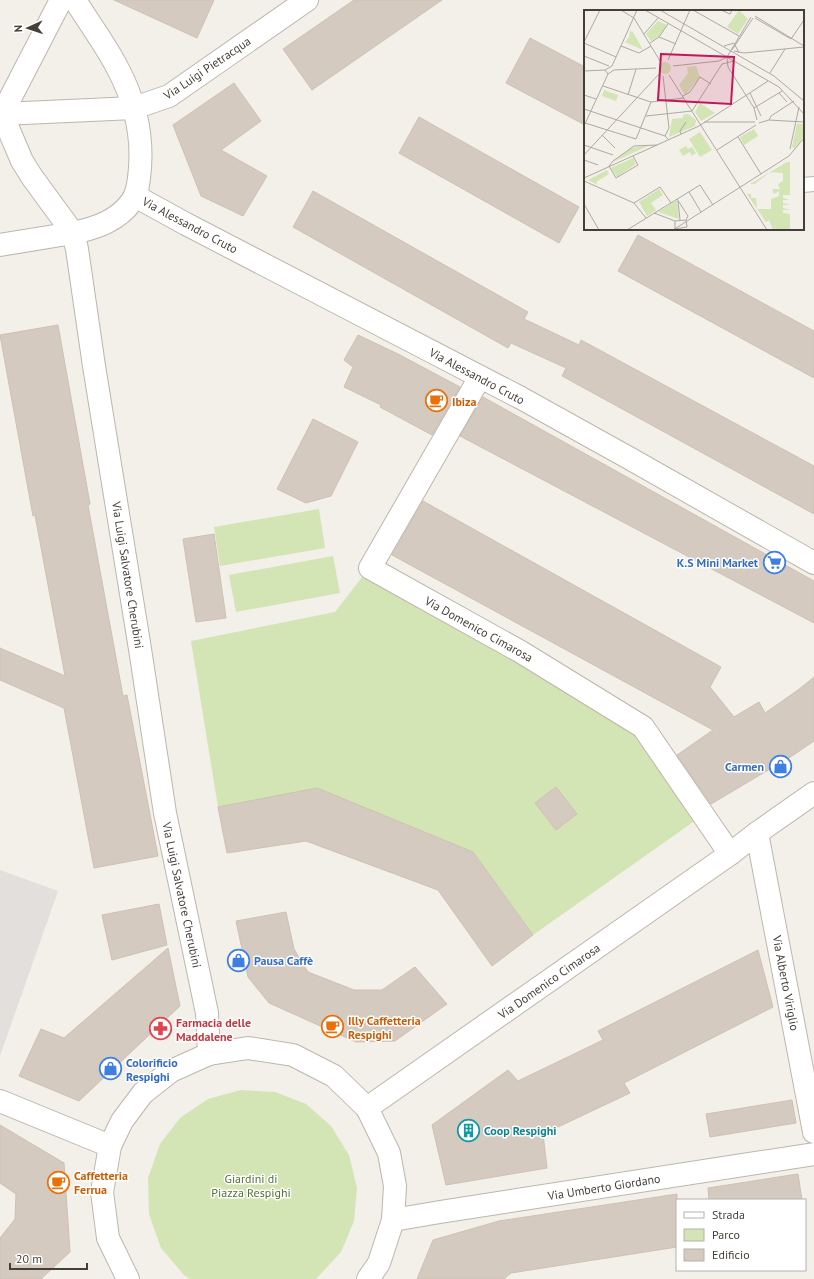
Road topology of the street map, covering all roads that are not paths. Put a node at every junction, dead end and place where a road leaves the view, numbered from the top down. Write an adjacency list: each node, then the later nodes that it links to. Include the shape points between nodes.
1 (61, 0): 5 (street)
2 (75, 0): 4 (street, Via Alessandro Cruto, via 119,70)
3 (306, 0): 4 (street, Via Luigi Pietracqua, via 170,96)
4 (134, 108): 5 (street, Via Luigi Pietracqua); 8 (street, Via Alessandro Cruto, via 140,153)
5 (1, 115): 9 (street, Via Luigi Salvatore Cherubini, via 26,169)
6 (814, 184): 7 (lane)
7 (804, 185)
8 (135, 196): 9 (street, Via Alessandro Cruto, via 127,208 113,220); 11 (street, Via Alessandro Cruto)
9 (73, 233): 10 (street, Via Alessandro Cruto); 16 (street, Via Luigi Salvatore Cherubini, via 81,270 165,813 207,1013)
10 (0, 245)
11 (480, 377): 12 (street, Via Alessandro Cruto); 15 (street, Via Domenico Cimarosa, via 370,568 521,652 643,727)
12 (814, 563)
13 (814, 793): 14 (street, Via Domenico Cimarosa)
14 (757, 833): 15 (street, Via Domenico Cimarosa); 19 (street, Via Alberto Viriglio)
15 (730, 854): 18 (street, Via Domenico Cimarosa)
16 (209, 1054): 18 (street, via 248,1048 293,1055 334,1076); 20 (street, via 171,1071 143,1093 122,1121)
17 (0, 1101): 20 (street)
18 (367, 1108): 22 (street, via 389,1153 396,1186)
19 (814, 1132)
20 (110, 1146): 23 (street, via 102,1192 108,1238)
21 (814, 1154): 22 (street, Via Umberto Giordano)
22 (393, 1220): 24 (street, via 379,1263)
23 (128, 1279)
24 (368, 1279)

